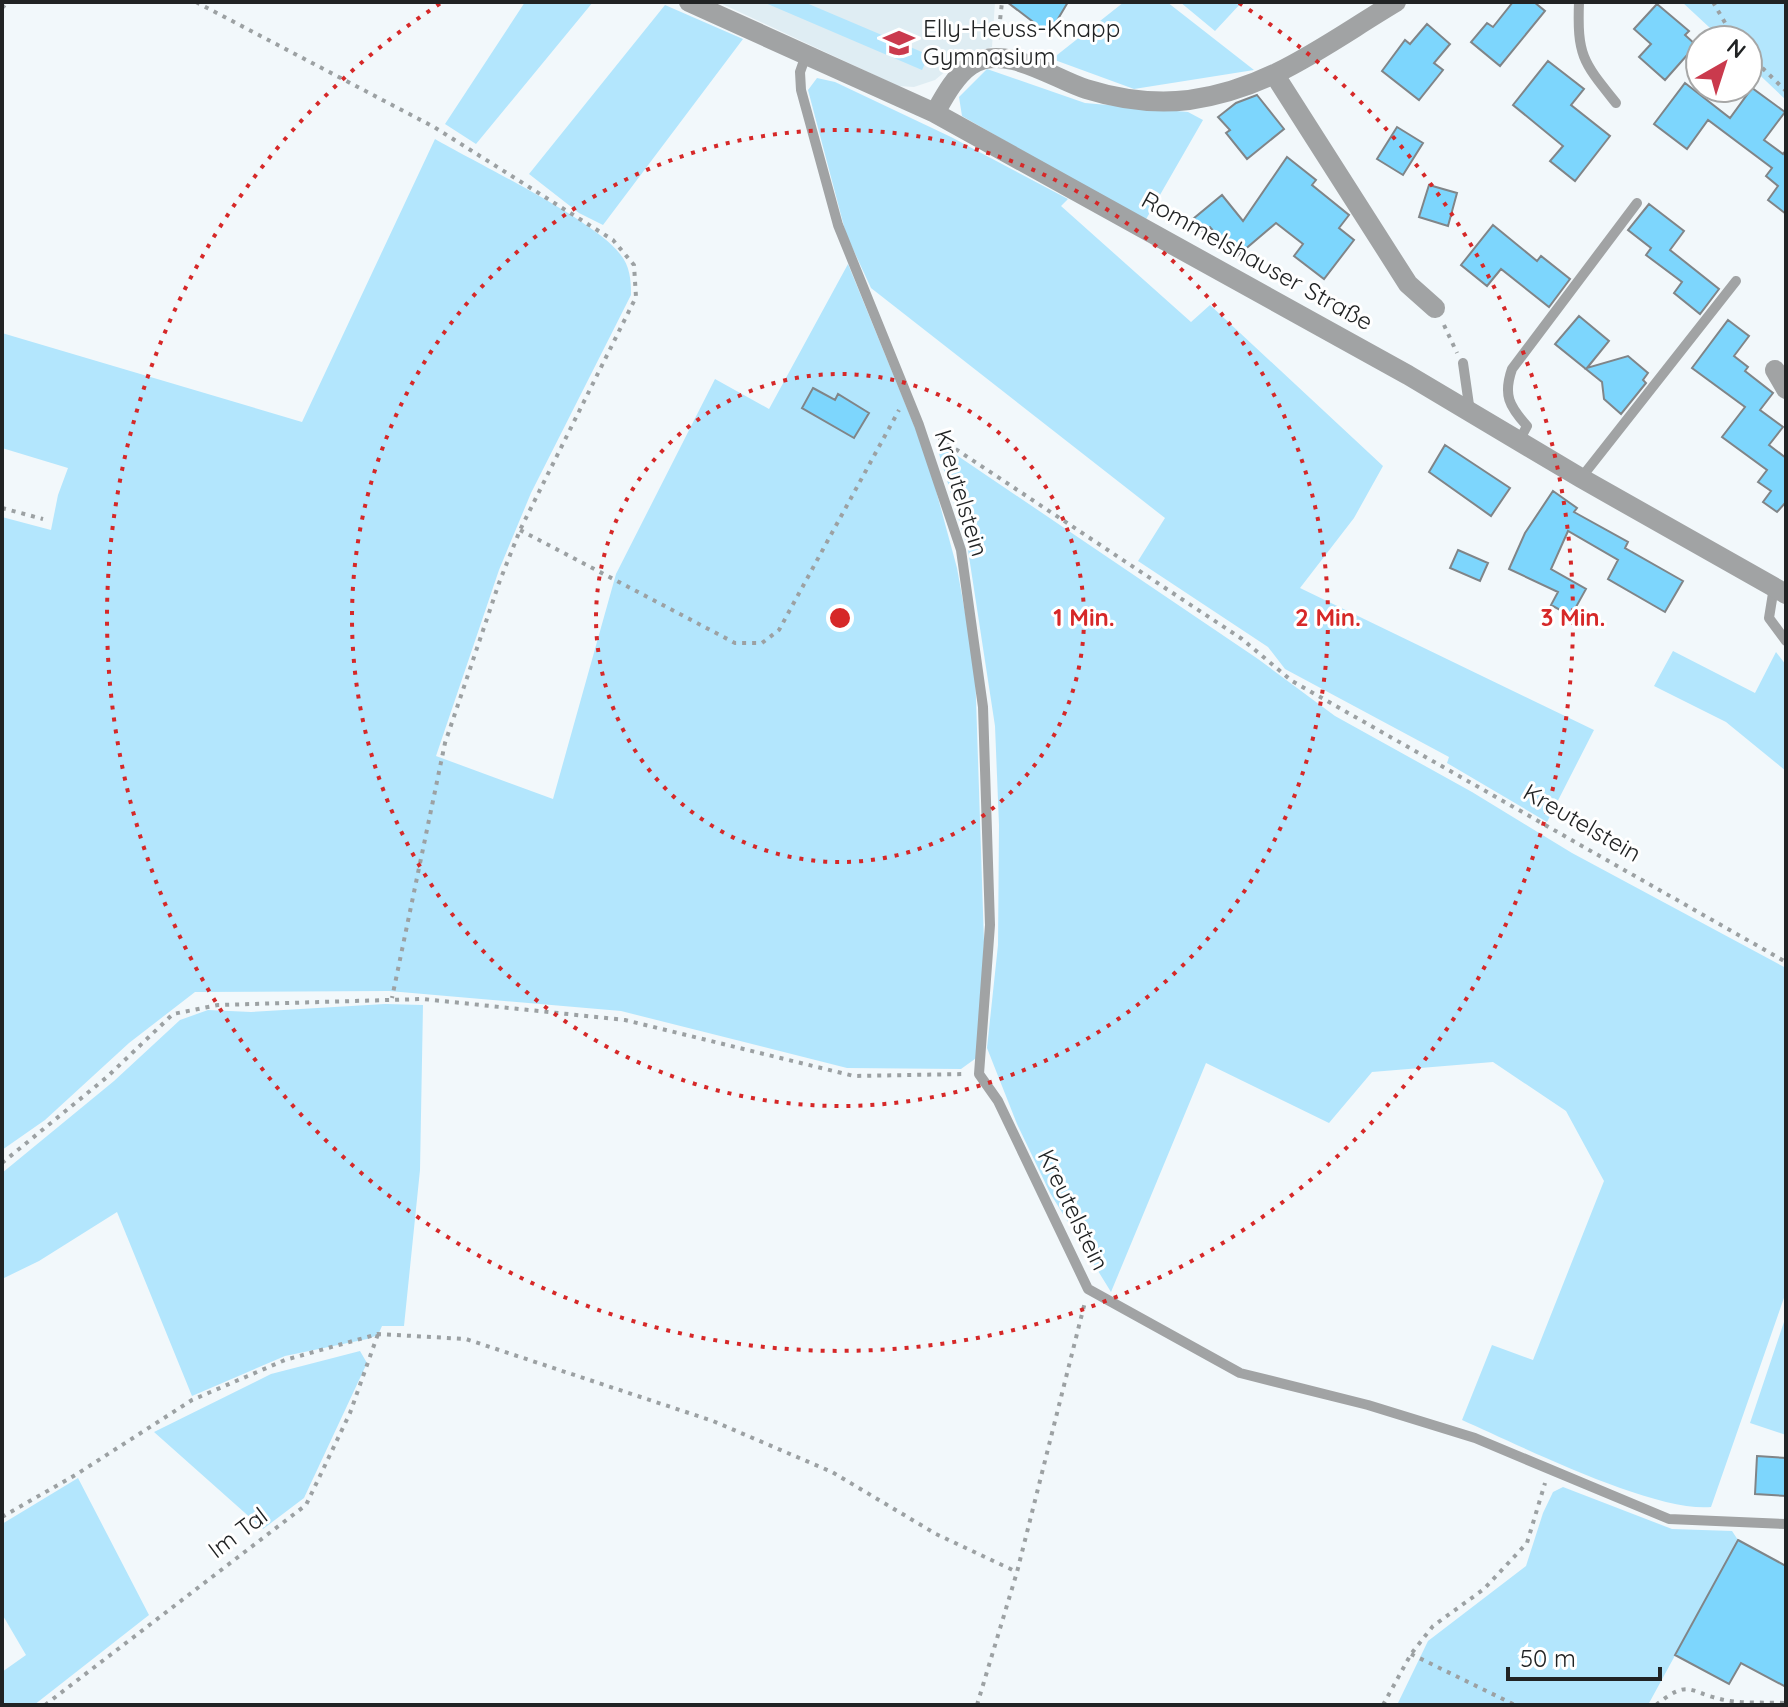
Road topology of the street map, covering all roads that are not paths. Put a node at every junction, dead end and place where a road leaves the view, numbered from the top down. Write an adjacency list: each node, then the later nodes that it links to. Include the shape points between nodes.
1 (689, 2): 5 (street, Rommelshauser Straße)
2 (1396, 2): 4 (street)
3 (1579, 2): 7 (lane, via 1578,42 1590,71)
4 (1370, 8): 6 (street)
5 (806, 55): 8 (street, Rommelshauser Straße); 20 (lane, Kreutelstein, via 801,90 838,225 908,394 961,550 983,707 990,925 979,1074 998,1101 1088,1289 1240,1373 1449,1429 1669,1519)
6 (1276, 77): 8 (street, via 1187,100 1127,99 996,57 972,65); 11 (street, via 1408,284)
7 (1616, 103)
8 (935, 113): 15 (street, Rommelshauser Straße)
9 (1637, 203): 16 (lane, via 1512,369 1505,389 1510,407 1527,426)
10 (1736, 281): 17 (lane)
11 (1435, 308)
12 (1463, 363): 15 (lane)
13 (1775, 370): 14 (street)
14 (1786, 389)
15 (1470, 412): 16 (street, Rommelshauser Straße)
16 (1519, 441): 17 (street, Rommelshauser Straße)
17 (1581, 478): 18 (street, Rommelshauser Straße)
18 (1780, 590): 19 (lane, via 1769,618)
19 (1786, 641)
20 (1786, 1524)

